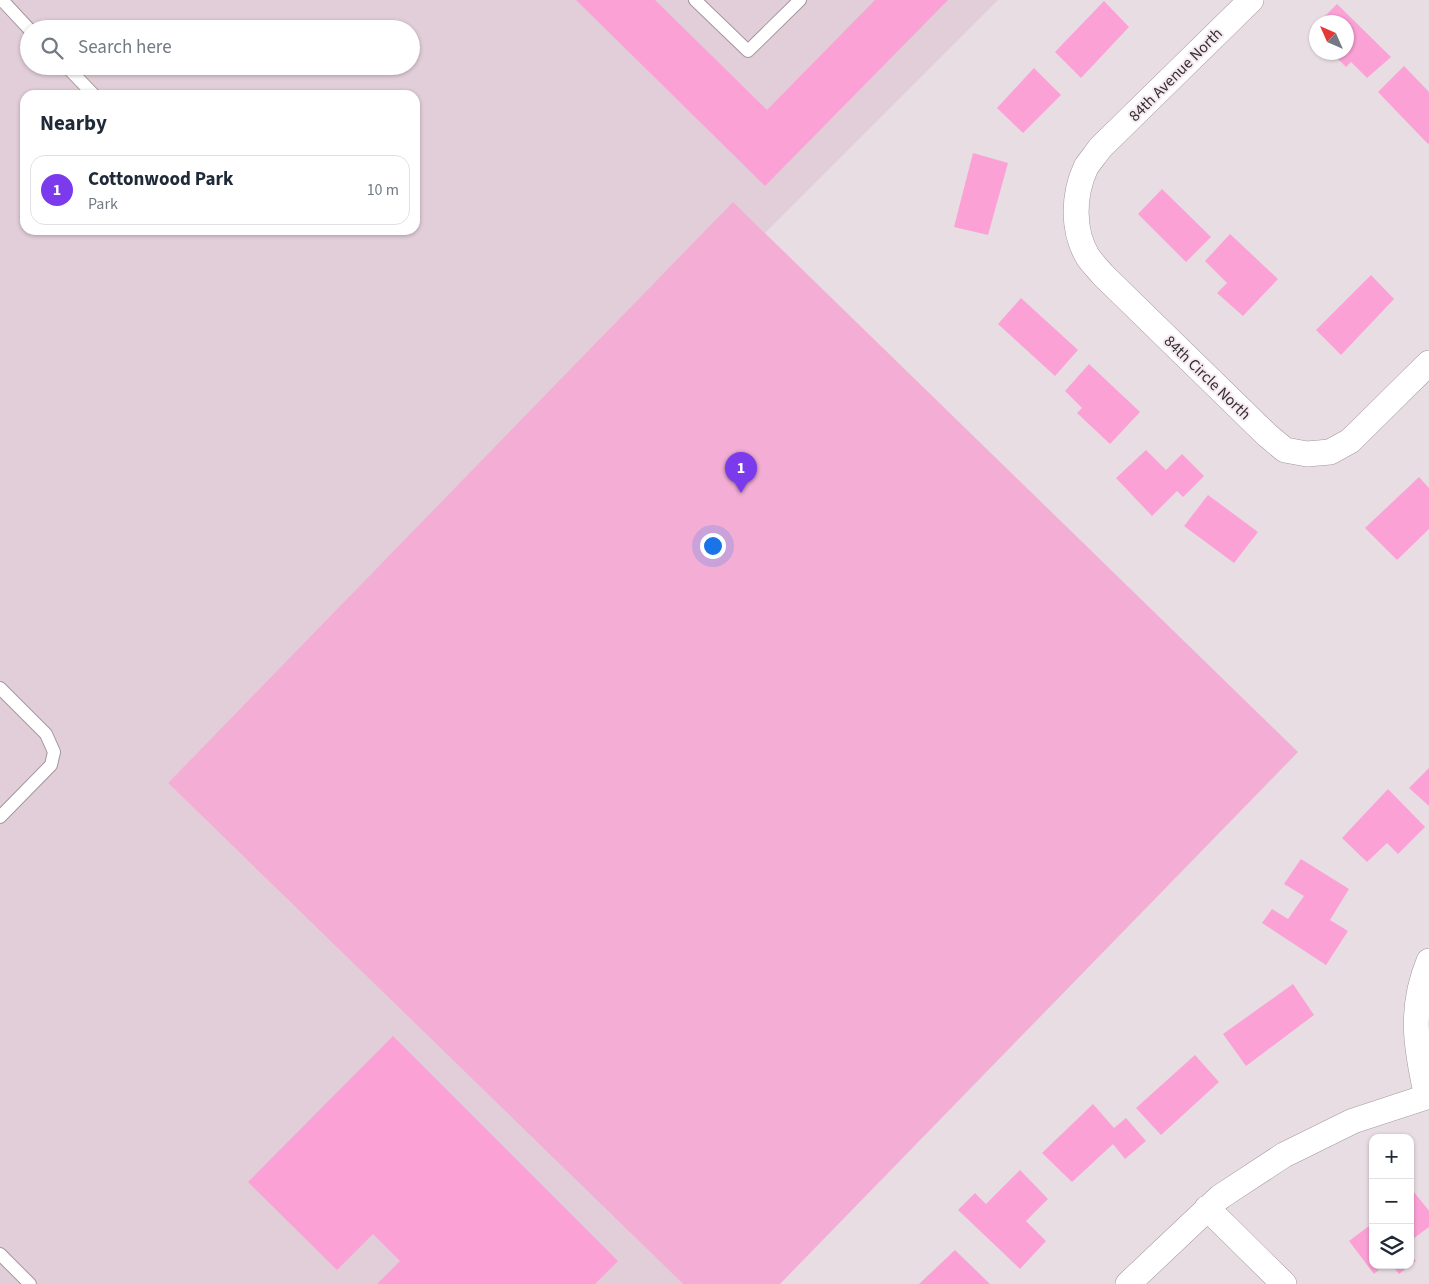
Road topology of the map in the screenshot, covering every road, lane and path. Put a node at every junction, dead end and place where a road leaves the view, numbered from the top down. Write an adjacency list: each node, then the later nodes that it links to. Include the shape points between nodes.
1 (2, 0): 5 (lane)
2 (694, 0): 3 (lane, via 748,51)
3 (800, 0)
4 (1251, 0): 8 (street, 84th Avenue North)
5 (21, 20)
6 (75, 75): 7 (lane)
7 (89, 90)
8 (1100, 148): 9 (street, 84th Circle North, via 1087,167 1076,212 1079,237 1088,257 1124,296 1285,450 1307,454 1330,452 1350,441)
9 (1429, 363)
10 (0, 688): 11 (lane, via 46,734 54,752 51,765)
11 (0, 817)
12 (1429, 961): 13 (street, via 1416,1011 1417,1052)
13 (1428, 1097): 14 (street, via 1353,1121 1284,1155)
14 (1207, 1208): 17 (street); 18 (street)
15 (0, 1254): 16 (lane)
16 (30, 1284)
17 (1128, 1284)
18 (1284, 1284)

